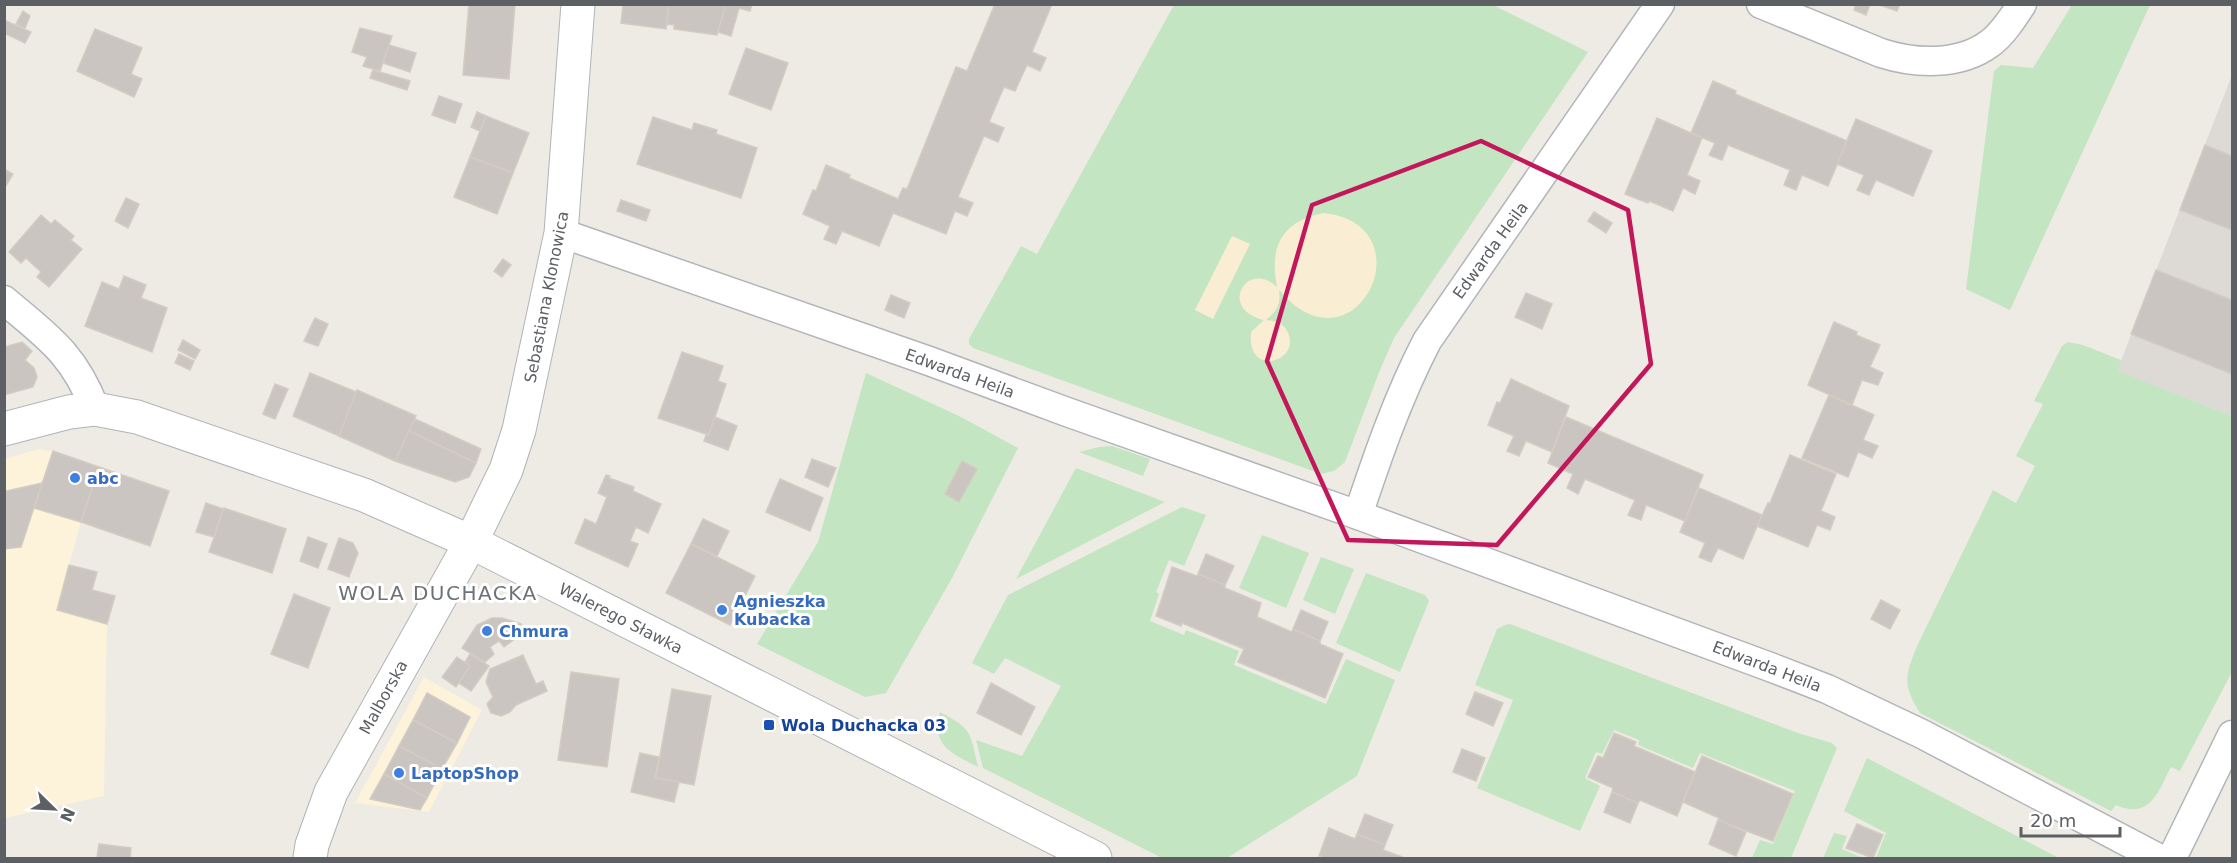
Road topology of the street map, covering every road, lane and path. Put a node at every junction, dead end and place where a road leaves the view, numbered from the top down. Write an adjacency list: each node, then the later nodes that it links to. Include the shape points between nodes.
1 (578, 4): 5 (street, Sebastiana Klonowica)
2 (1660, 4): 9 (street, Edwarda Heila, via 1427,341 1393,415)
3 (1761, 4): 4 (street, via 1900,60 1919,62 1963,56 1990,44)
4 (2022, 4)
5 (561, 233): 9 (street, Edwarda Heila); 10 (street, Sebastiana Klonowica, via 519,430 506,470)
6 (4, 300): 7 (street, via 61,348 86,384)
7 (95, 409): 8 (street, Walerego Sławka); 10 (street, Walerego Sławka, via 137,417 364,495)
8 (4, 429)
9 (1358, 515): 14 (street, Edwarda Heila, via 1827,689 1922,734)
10 (471, 542): 12 (street, Malborska, via 331,792); 13 (street, Walerego Sławka)
11 (2232, 735): 15 (street)
12 (310, 858)
13 (1095, 858)
14 (2158, 858)
15 (2172, 858)

